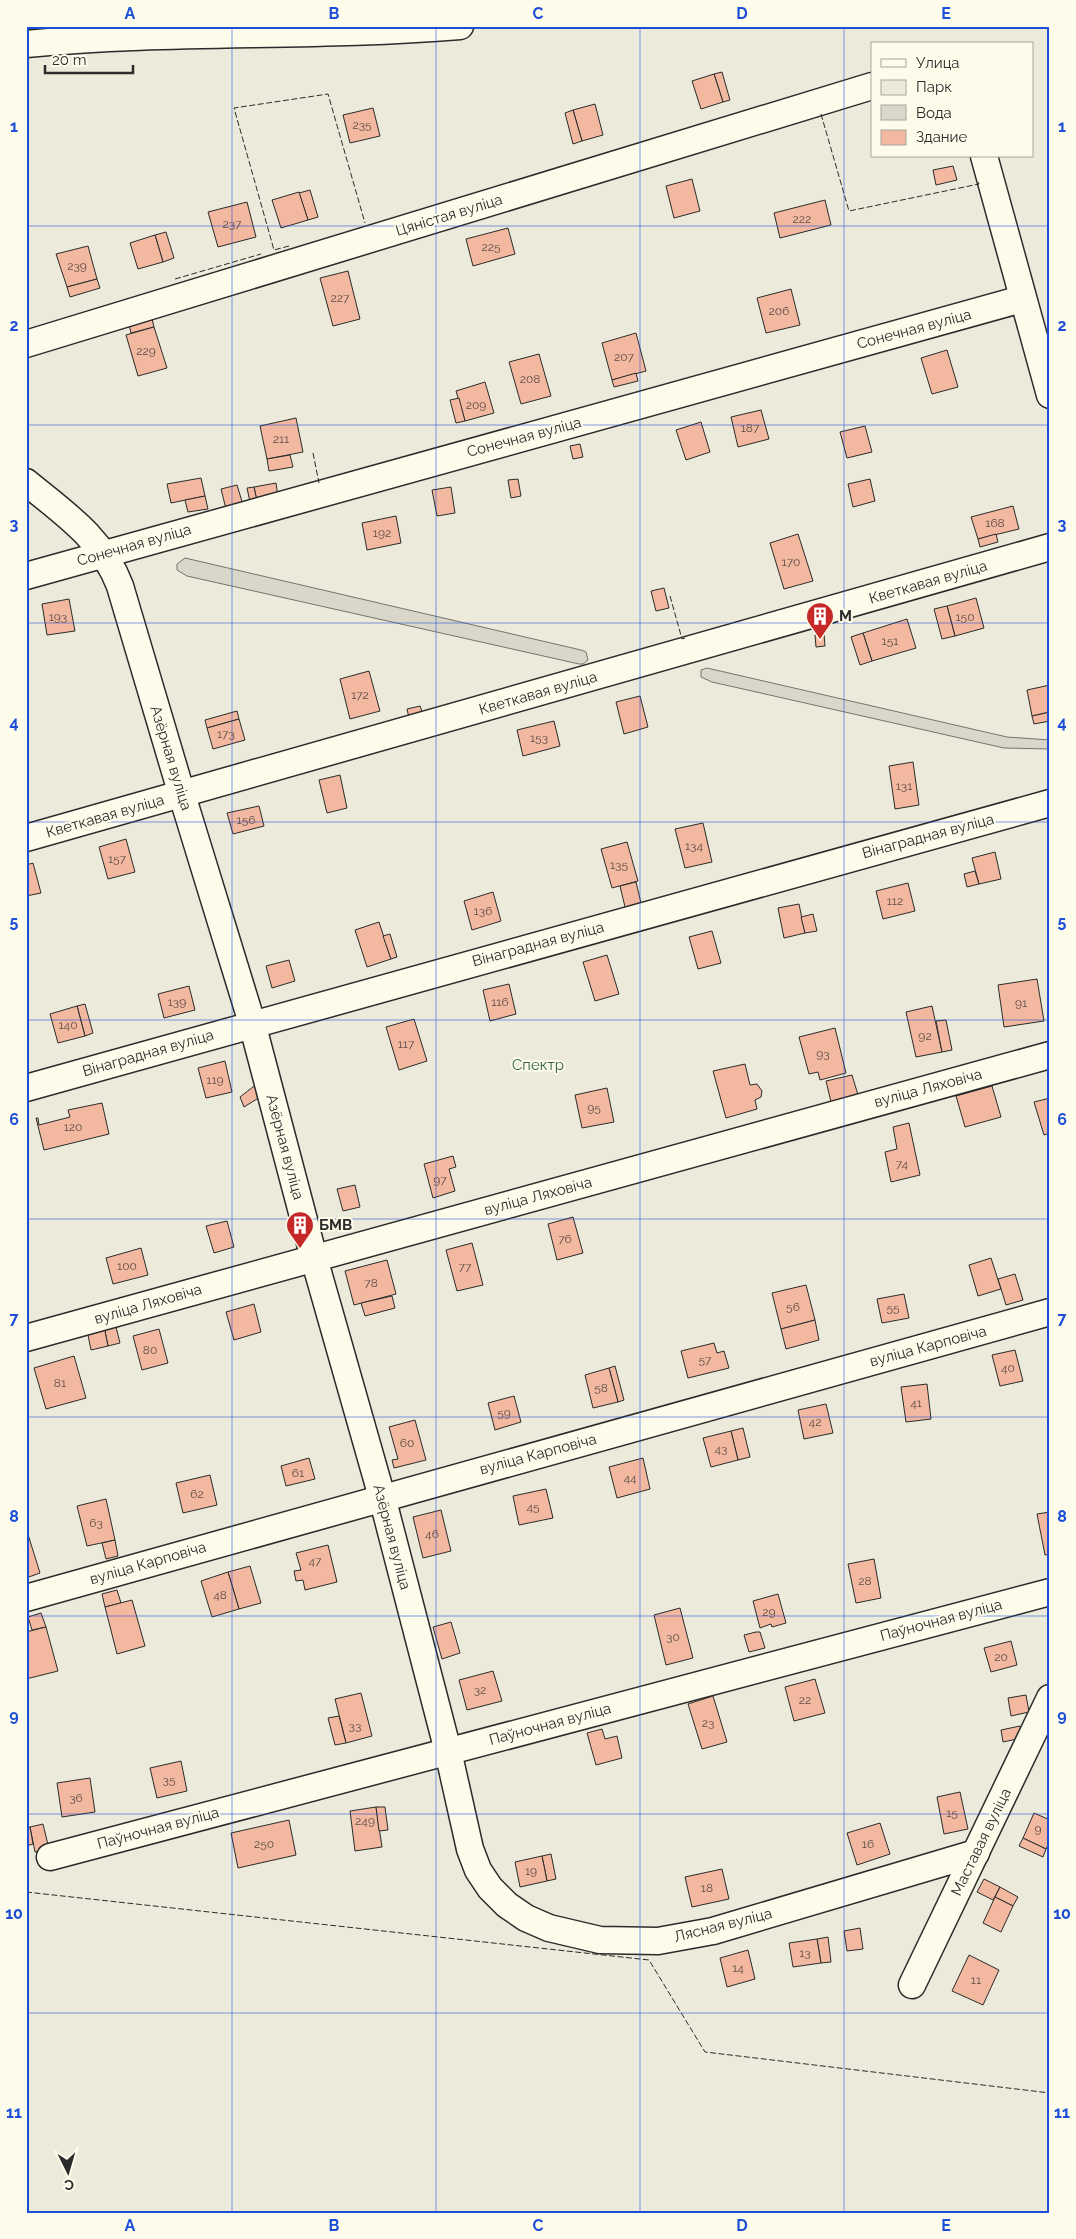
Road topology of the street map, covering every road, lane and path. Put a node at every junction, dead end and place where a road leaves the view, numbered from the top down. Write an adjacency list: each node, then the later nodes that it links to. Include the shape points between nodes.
1 (460, 26): 2 (street)
2 (26, 44)
3 (871, 86): 6 (street, Цяністая вуліца)
4 (985, 158): 5 (street)
5 (1022, 299): 7 (street); 10 (street, Сонечная вуліца)
6 (26, 344)
7 (1050, 395)
8 (26, 482): 10 (street, Азёрная вуліца, via 81,527)
9 (1050, 547): 12 (street, Кветкавая вуліца)
10 (104, 553): 11 (street, Сонечная вуліца); 12 (street, Азёрная вуліца, via 120,586)
11 (26, 576)
12 (182, 795): 14 (street, Кветкавая вуліца); 15 (street, Азёрная вуліца)
13 (1050, 802): 15 (street, Вінаградная вуліца)
14 (26, 838)
15 (252, 1023): 17 (street, Вінаградная вуліца); 18 (street, Азёрная вуліца)
16 (1050, 1055): 18 (street, вуліца Ляховіча)
17 (26, 1088)
18 (314, 1258): 20 (street, вуліца Ляховіча); 21 (street, Азёрная вуліца)
19 (1050, 1312): 21 (street, вуліца Карповіча)
20 (26, 1338)
21 (382, 1497): 23 (street, вуліца Карповіча); 25 (street, Азёрная вуліца)
22 (1050, 1592): 25 (street, Паўночная вуліца)
23 (26, 1598)
24 (1050, 1698): 27 (street, Маставая вуліца)
25 (448, 1751): 26 (street, Азёрная вуліца); 28 (street, Паўночная вуліца)
26 (470, 1849): 27 (street, Лясная вуліца, via 490,1888 506,1905 526,1918 574,1936 628,1942 658,1941 712,1931)
27 (976, 1853): 29 (street, Маставая вуліца)
28 (50, 1857)
29 (912, 1985)

